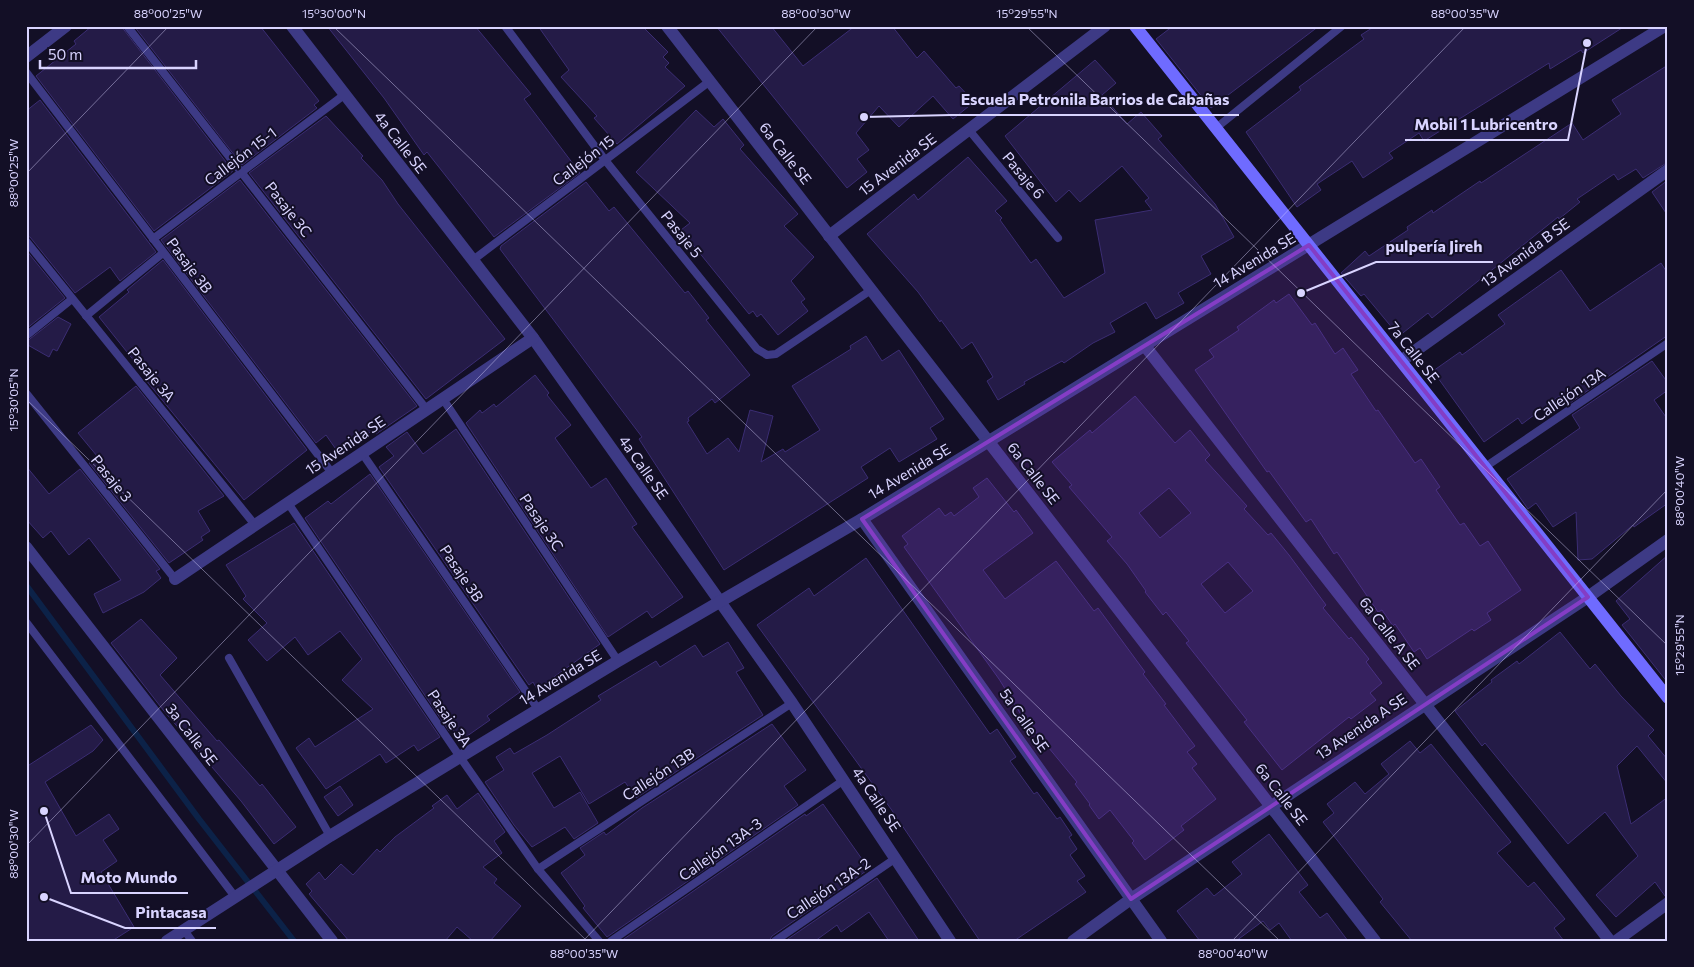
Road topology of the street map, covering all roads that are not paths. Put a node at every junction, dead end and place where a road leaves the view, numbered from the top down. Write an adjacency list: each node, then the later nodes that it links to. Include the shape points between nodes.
1 (66, 26): 10 (street)
2 (127, 26): 18 (lane, Pasaje 3C)
3 (292, 26): 13 (street, 4a Calle SE)
4 (505, 26): 16 (lane, Pasaje 5)
5 (667, 26): 12 (street, 6a Calle SE)
6 (1105, 26): 15 (street, 15 Avenida SE)
7 (1135, 26): 14 (main road, 7a Calle SE)
8 (1339, 27): 14 (lane)
9 (1662, 27): 23 (street, 14 Avenida SE)
10 (26, 57)
11 (26, 72): 21 (lane, Pasaje 3B)
12 (710, 81): 16 (lane, Callejón 15); 19 (street, 6a Calle SE)
13 (344, 95): 18 (lane, Callejón 15-1); 25 (street, 4a Calle SE)
14 (1216, 128): 23 (main road, 7a Calle SE)
15 (968, 130): 19 (street, 15 Avenida SE); 20 (lane, Pasaje 6)
16 (605, 160): 25 (lane, Callejón 15); 26 (lane, Pasaje 5, via 757,349 767,355 776,354)
17 (1668, 170): 33 (street, 13 Avenida B SE)
18 (243, 172): 21 (lane, Callejón 15-1); 36 (lane, Pasaje 3C)
19 (829, 236): 26 (street, 6a Calle SE)
20 (1058, 238)
21 (153, 239): 24 (lane, Pasaje 3B)
22 (26, 241): 27 (lane, Pasaje 3A)
23 (1309, 245): 32 (street, 14 Avenida SE); 33 (main road, 7a Calle SE)
24 (163, 253): 28 (lane); 40 (lane, Pasaje 3B)
25 (473, 260): 30 (street, 4a Calle SE)
26 (871, 290): 37 (street, 6a Calle SE)
27 (72, 299): 28 (lane, Pasaje 3A); 29 (lane)
28 (86, 316): 43 (lane, Pasaje 3A)
29 (26, 336)
30 (533, 338): 35 (street, 15 Avenida SE); 48 (street, 4a Calle SE)
31 (1668, 343): 39 (lane, Callejón 13A)
32 (1145, 346): 37 (street, 14 Avenida SE); 54 (street, 6a Calle A SE)
33 (1400, 361): 39 (main road, 7a Calle SE)
34 (26, 393): 46 (lane, Pasaje 3)
35 (443, 399): 36 (street, 15 Avenida SE); 51 (lane, Pasaje 3C)
36 (427, 410): 38 (street, 15 Avenida SE)
37 (989, 442): 42 (street, 14 Avenida SE); 58 (street, 6a Calle SE)
38 (362, 453): 40 (street, 15 Avenida SE); 55 (lane, Pasaje 3B)
39 (1485, 467): 47 (main road, 7a Calle SE)
40 (332, 474): 41 (street, 15 Avenida SE)
41 (288, 503): 43 (street, 15 Avenida SE); 56 (lane, Pasaje 3A)
42 (862, 519): 48 (street, 14 Avenida SE); 64 (street, 5a Calle SE)
43 (255, 525): 46 (street, 15 Avenida SE)
44 (1668, 540): 47 (street, 13 Avenida A SE)
45 (26, 547): 62 (street, 3a Calle SE)
46 (175, 579)
47 (1588, 597): 52 (main road, 7a Calle SE); 54 (street, 13 Avenida A SE)
48 (719, 602): 51 (street, 14 Avenida SE); 53 (street, 4a Calle SE)
49 (26, 622): 63 (lane)
50 (229, 658): 59 (lane)
51 (618, 661): 55 (street, 14 Avenida SE)
52 (1668, 698)
53 (792, 703): 57 (street, 4a Calle SE); 61 (lane, Callejón 13B)
54 (1425, 704): 58 (street, 13 Avenida A SE); 77 (street, 6a Calle A SE)
55 (538, 709): 56 (street, 14 Avenida SE)
56 (460, 758): 59 (street, 14 Avenida SE); 61 (lane, Pasaje 3A)
57 (844, 780): 60 (street, 4a Calle SE); 72 (lane, Callejón 13A-3)
58 (1271, 806): 64 (street, 13 Avenida A SE); 76 (street, 6a Calle SE)
59 (330, 836): 62 (street, 14 Avenida SE)
60 (896, 858): 67 (street, 4a Calle SE); 73 (lane, Callejón 13A-2)
61 (538, 868): 71 (lane, Pasaje 3A)
62 (278, 870): 63 (street, 14 Avenida SE); 70 (street, 3a Calle SE)
63 (236, 898): 66 (street, 14 Avenida SE)
64 (1132, 898): 74 (street, 13 Avenida A SE); 75 (street, 5a Calle SE)
65 (1668, 903): 78 (street)
66 (184, 930): 68 (street, 14 Avenida SE); 69 (lane)
67 (945, 939)
68 (167, 941)
69 (192, 941)
70 (332, 941)
71 (599, 941)
72 (611, 941)
73 (774, 941)
74 (1073, 941)
75 (1161, 941)
76 (1375, 941)
77 (1610, 941)
78 (1616, 941)

